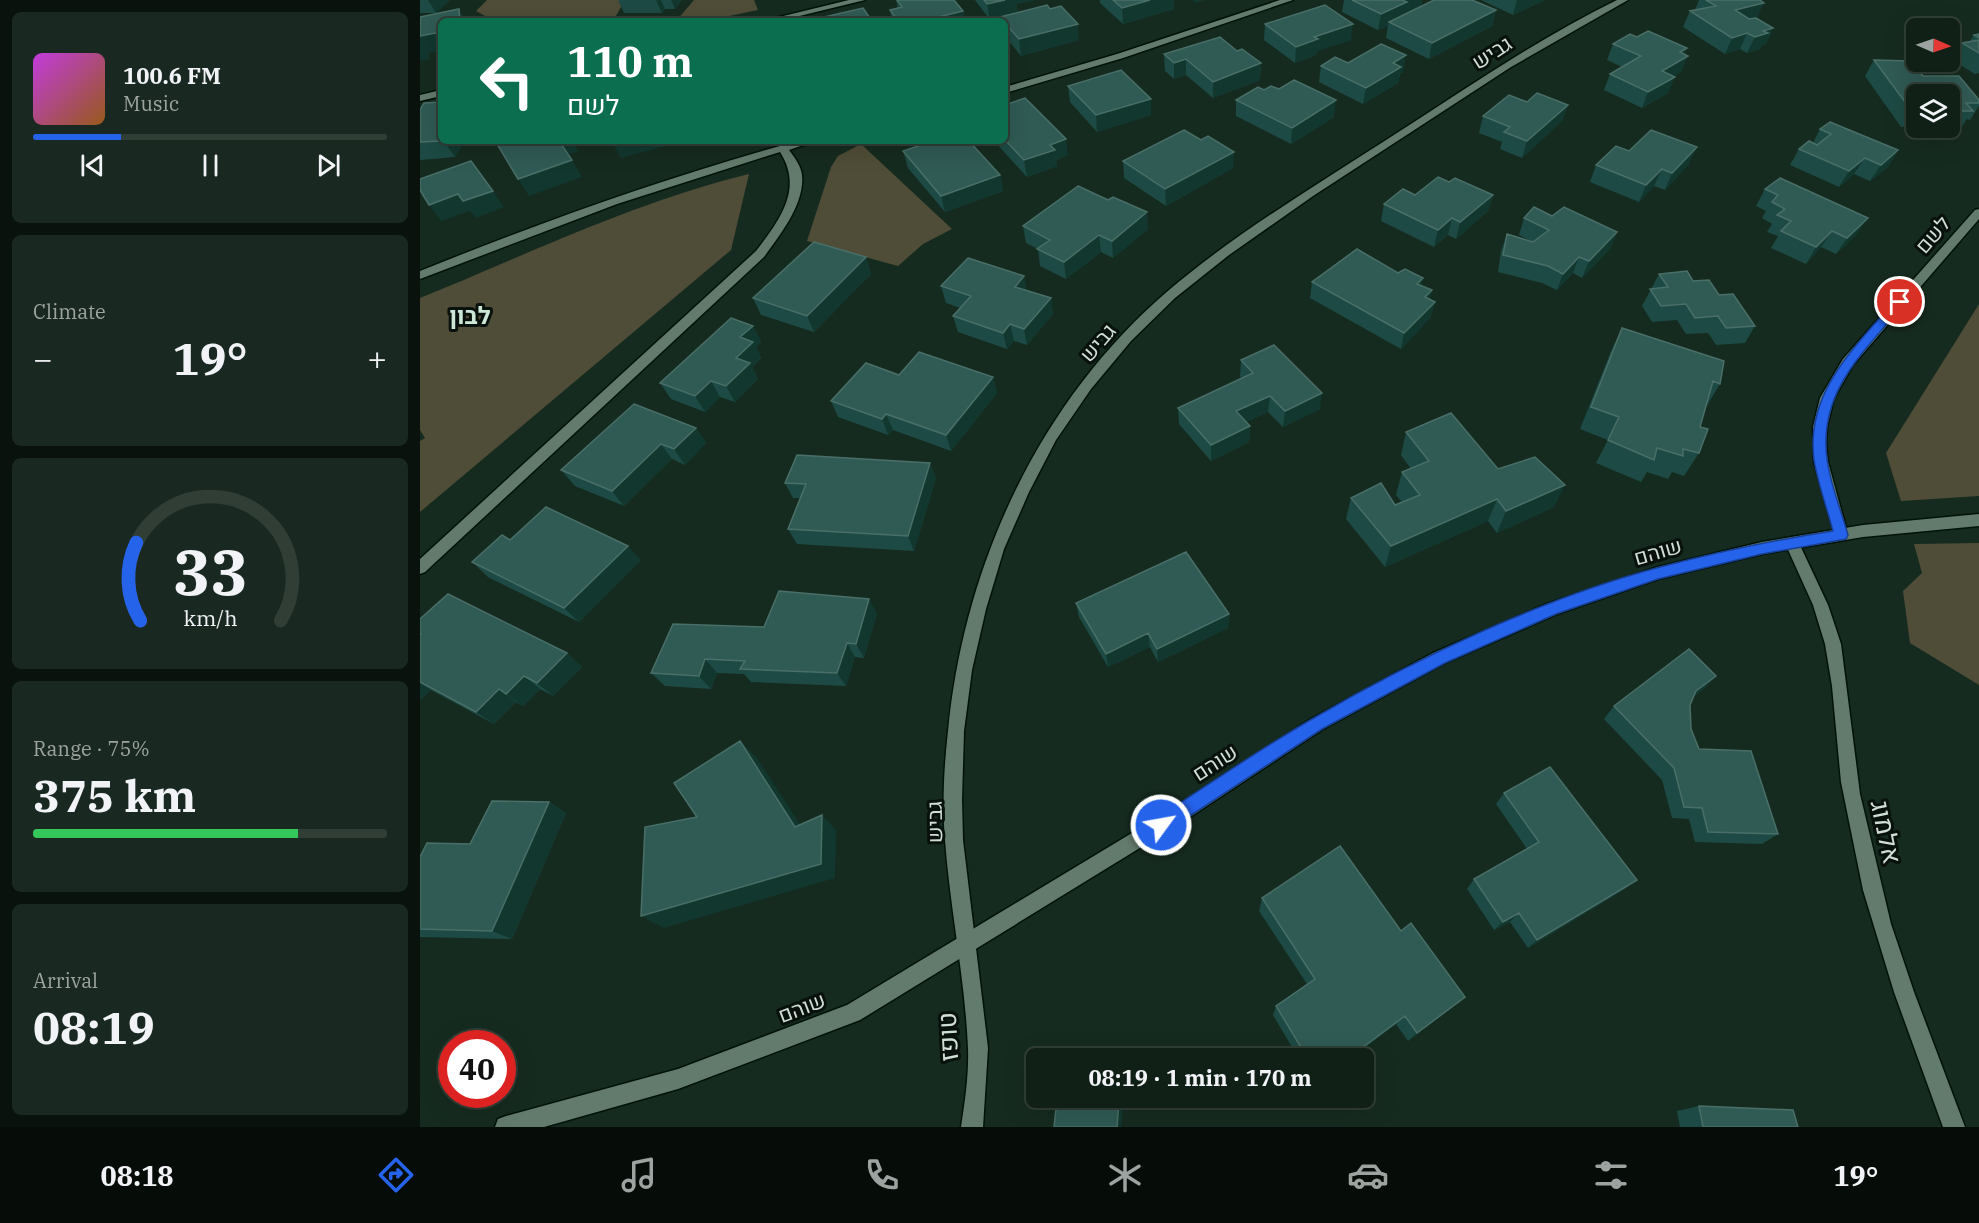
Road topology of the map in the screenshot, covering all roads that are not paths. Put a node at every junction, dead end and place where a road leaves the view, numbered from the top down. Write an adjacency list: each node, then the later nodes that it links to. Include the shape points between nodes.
1 (861, 0): 4 (street)
2 (1289, 0): 5 (street)
3 (1624, 0): 16 (street, גביש, via 1562,31 1229,248 1168,297 1122,344 1067,412 1027,479 999,543 971,637 956,730 953,835)
4 (780, 18)
5 (1008, 89)
6 (438, 94): 7 (street)
7 (420, 98)
8 (798, 144): 9 (street)
9 (783, 148): 11 (street, via 592,209); 15 (street, via 797,170 793,198 780,226 760,254)
10 (1979, 212): 13 (street, לשם, via 1848,362 1827,398 1820,427 1821,462)
11 (420, 275)
12 (1979, 520): 13 (street, שוהם)
13 (1841, 535): 14 (street, שוהם)
14 (1792, 543): 16 (street, שוהם, via 1647,577 1552,609 1439,658 1317,724); 19 (street, אלמוג, via 1820,602 1833,642 1854,809 1875,898)
15 (420, 568)
16 (966, 944): 17 (street, שוהם, via 853,1013 678,1079); 18 (street, טופז, via 978,1050)
17 (506, 1127)
18 (972, 1127)
19 (1954, 1127)

